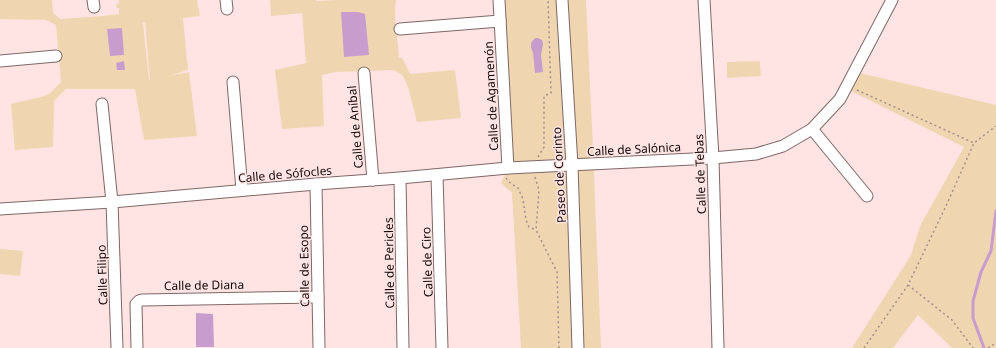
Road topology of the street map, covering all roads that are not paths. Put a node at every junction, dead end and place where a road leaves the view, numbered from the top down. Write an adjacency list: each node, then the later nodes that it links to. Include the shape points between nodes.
1 (499, 0): 5 (street, Calle de Agamenón)
2 (562, 0): 14 (street, Paseo de Corinto)
3 (704, 0): 13 (street, Calle de Tebas)
4 (892, 0): 12 (street, Calle de Salónica, via 840,99)
5 (500, 21): 6 (street); 15 (street, Calle de Agamenón)
6 (400, 29)
7 (56, 56): 8 (street)
8 (0, 61)
9 (364, 73): 18 (street, Calle de Aníbal)
10 (233, 82): 20 (street)
11 (102, 104): 22 (street, Calle Filipo)
12 (812, 129): 13 (street, Calle de Salónica, via 782,146 756,154); 21 (street)
13 (713, 158): 14 (street, Calle de Salónica); 31 (street, Calle de Tebas)
14 (572, 165): 15 (street, Calle de Sófocles); 30 (street, Paseo de Corinto)
15 (506, 169): 16 (street, Calle de Sófocles)
16 (437, 175): 17 (street, Calle de Sófocles); 29 (street, Calle de Ciro)
17 (400, 178): 18 (street, Calle de Sófocles); 28 (street, Calle de Pericles)
18 (373, 180): 19 (street, Calle de Sófocles)
19 (316, 184): 20 (street, Calle de Sófocles); 24 (street, Calle de Esopo)
20 (242, 190): 22 (street, Calle de Sófocles)
21 (867, 196)
22 (112, 202): 23 (street, Calle de Sófocles); 25 (street, Calle Filipo)
23 (0, 209)
24 (318, 297): 26 (street, Calle de Diana, via 142,300 136,304); 27 (street, Calle de Esopo)
25 (117, 348)
26 (137, 348)
27 (319, 348)
28 (404, 348)
29 (442, 348)
30 (578, 348)
31 (720, 348)

